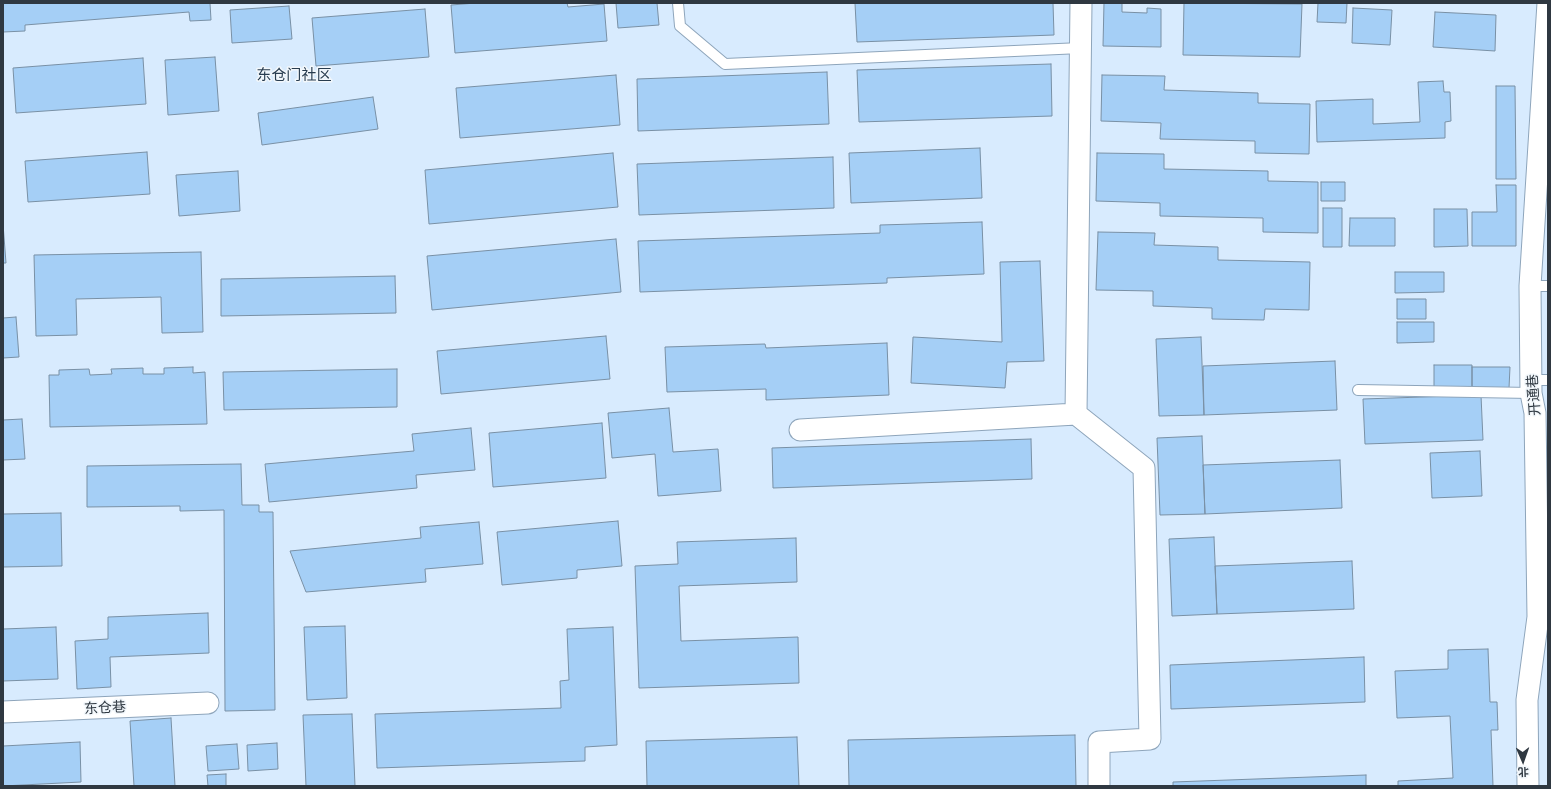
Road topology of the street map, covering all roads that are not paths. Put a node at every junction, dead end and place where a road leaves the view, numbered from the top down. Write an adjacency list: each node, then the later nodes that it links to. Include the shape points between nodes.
1 (678, 3): 4 (lane, via 680,26 725,64)
2 (1081, 3): 4 (street)
3 (1548, 3): 5 (street, 开通巷)
4 (1081, 48): 8 (street)
5 (1539, 286): 6 (street, 开通巷)
6 (1537, 385): 7 (lane); 10 (street, 开通巷, via 1535,413)
7 (1358, 390)
8 (1076, 414): 9 (street); 13 (street, via 1144,468 1150,739 1099,742)
9 (800, 430)
10 (1543, 618): 14 (street, 开通巷, via 1527,700)
11 (208, 702): 12 (street, 东仓巷)
12 (3, 712)
13 (1100, 786)
14 (1528, 786)

